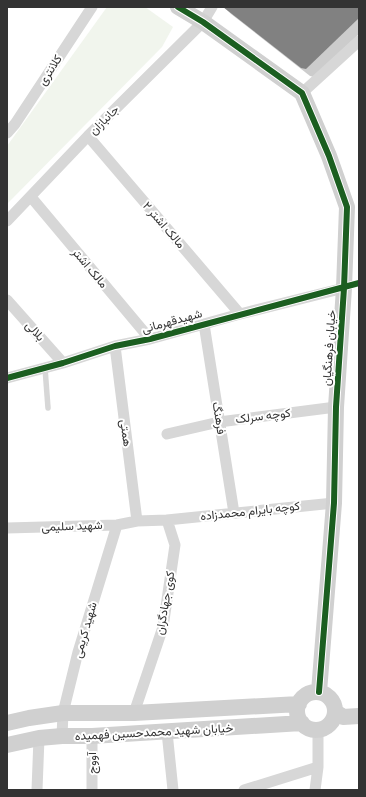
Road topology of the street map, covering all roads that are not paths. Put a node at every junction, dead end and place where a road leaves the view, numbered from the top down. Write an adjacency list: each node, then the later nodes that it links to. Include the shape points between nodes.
1 (92, 7): 7 (street, کلانتری)
2 (178, 7): 4 (street)
3 (212, 7): 4 (street, جانبازان)
4 (203, 22): 6 (street); 9 (street, جانبازان)
5 (359, 41): 6 (street)
6 (302, 93): 13 (street, خیابان فرهنگیان, via 347,207)
7 (11, 121): 8 (street, کلانتری)
8 (7, 133)
9 (88, 136): 10 (street, جانبازان); 15 (street, مالک اشتر ۲)
10 (31, 197): 11 (street, جانبازان); 17 (street, مالک اشتر)
11 (7, 221)
12 (359, 283): 13 (street)
13 (344, 288): 15 (street, شهیدقهرمانی); 22 (street, خیابان فرهنگیان)
14 (7, 300): 19 (street, بلالی)
15 (240, 314): 16 (street, شهیدقهرمانی)
16 (204, 324): 17 (street, شهیدقهرمانی); 24 (street, فرهنگ)
17 (150, 339): 18 (street, شهیدقهرمانی)
18 (115, 346): 19 (street, شهیدقهرمانی); 29 (street, همتی)
19 (64, 363): 20 (street, شهیدقهرمانی)
20 (45, 368): 21 (street, شهیدقهرمانی); 23 (lane)
21 (7, 378)
22 (336, 407): 24 (street, کوچه سرلک); 26 (street, خیابان فرهنگیان)
23 (48, 408)
24 (219, 422): 25 (street, کوچه سرلک); 27 (street, فرهنگ)
25 (167, 434)
26 (334, 503): 27 (street, کوچه بایرام محمدزاده); 32 (street, خیابان فرهنگیان)
27 (234, 513): 28 (street, کوچه بایرام محمدزاده)
28 (167, 520): 29 (street); 36 (street, کوی جهادگران, via 175,545 163,627)
29 (137, 521): 30 (street, شهید سلیمی)
30 (117, 525): 31 (street, شهید سلیمی); 35 (street, شهید کریمی, via 78,652)
31 (7, 528)
32 (319, 692): 33 (street, via 304,696); 34 (street, via 332,699)
33 (299, 704): 36 (street, خیابان شهید محمدحسین فهمیده); 39 (street, via 297,712)
34 (336, 712): 37 (street, via 343,717); 40 (street, via 330,724)
35 (63, 713): 36 (street, خیابان شهید محمدحسین فهمیده); 38 (street, خیابان شهید محمدحسین فهمیده); 42 (street, شهید کریمی)
36 (134, 713)
37 (359, 716)
38 (7, 723)
39 (302, 723): 40 (street); 41 (street, خیابان شهید محمدحسین فهمیده)
40 (318, 729): 46 (street)
41 (167, 732): 43 (street, خیابان شهید محمدحسین فهمیده); 49 (street)
42 (62, 736): 43 (street, خیابان شهید محمدحسین فهمیده); 44 (street, خیابان شهید محمدحسین فهمیده)
43 (92, 736): 48 (street, آووج)
44 (39, 738): 45 (street, خیابان شهید محمدحسین فهمیده); 47 (street)
45 (7, 745)
46 (318, 767): 50 (street); 51 (street)
47 (37, 790)
48 (92, 790)
49 (173, 790)
50 (244, 790)
51 (315, 790)

